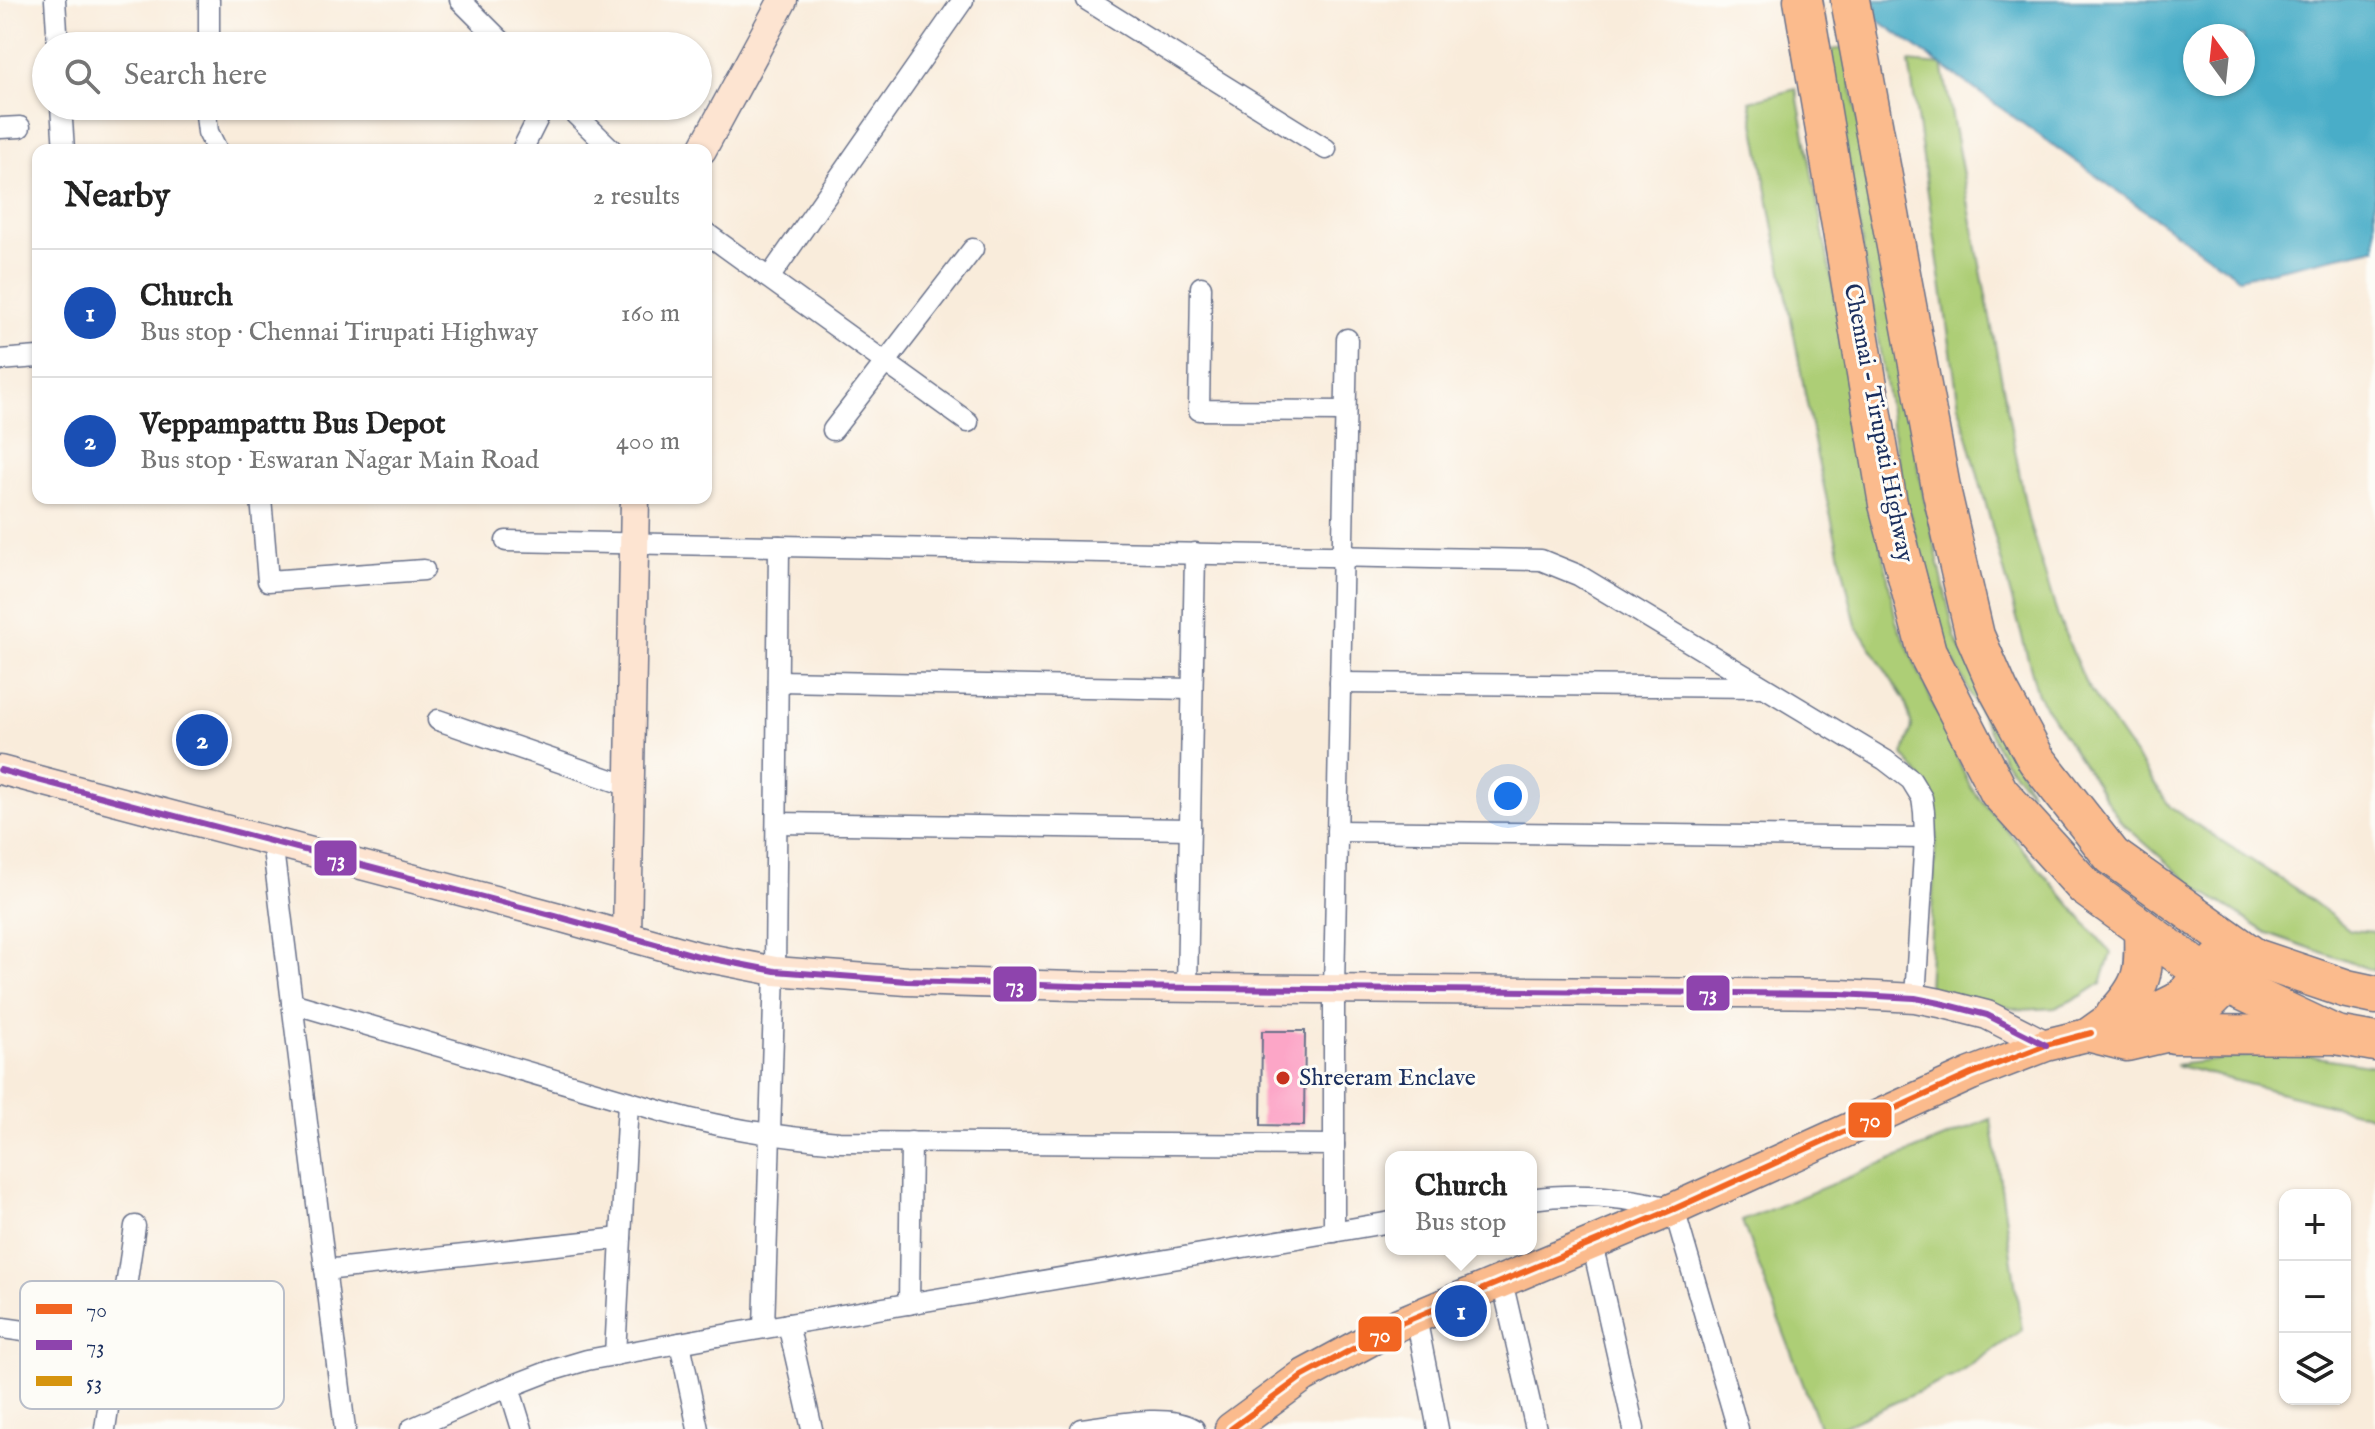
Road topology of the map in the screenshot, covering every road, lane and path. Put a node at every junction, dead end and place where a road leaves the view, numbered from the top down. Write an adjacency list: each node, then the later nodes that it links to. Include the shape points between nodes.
1 (55, 0): 9 (street)
2 (209, 0): 10 (street)
3 (460, 0): 11 (street)
4 (783, 0): 20 (street)
5 (963, 0): 24 (street)
6 (1087, 0): 21 (street)
7 (1803, 0): 53 (highway, Chennai - Tirupati Highway, via 1888,504 1927,652 1999,792 2085,887)
8 (1850, 0): 55 (highway, Chennai - Tirupati Highway, via 1942,493 1975,636 2036,759 2112,856)
9 (57, 32)
10 (209, 32)
11 (492, 32)
12 (62, 120): 16 (street)
13 (207, 120): 17 (street)
14 (537, 120): 18 (street)
15 (581, 120): 19 (street)
16 (64, 144)
17 (214, 144)
18 (525, 144)
19 (606, 144)
20 (705, 144)
21 (1326, 149)
22 (712, 237): 24 (street)
23 (973, 249): 29 (street)
24 (769, 278): 29 (street)
25 (1201, 287): 30 (street, via 1199,410)
26 (1347, 339): 30 (street)
27 (32, 357): 28 (street)
28 (0, 360)
29 (886, 363): 31 (street); 32 (street)
30 (1345, 411): 39 (street)
31 (968, 422)
32 (833, 430)
33 (262, 504): 40 (street, via 268,581)
34 (635, 504): 36 (street)
35 (506, 541): 36 (street)
36 (633, 543): 37 (street); 47 (street)
37 (779, 546): 38 (street); 41 (street)
38 (1195, 553): 39 (street); 44 (street)
39 (1342, 556): 42 (street); 43 (street, via 1541,560 1578,575)
40 (424, 570)
41 (778, 681): 44 (street); 48 (street)
42 (1340, 683): 43 (street); 50 (street)
43 (1763, 687): 51 (street, via 1911,780 1922,798)
44 (1192, 689): 49 (street)
45 (438, 720): 47 (street)
46 (0, 770): 52 (street)
47 (629, 786): 54 (street)
48 (777, 823): 49 (street); 56 (street)
49 (1190, 829): 58 (street)
50 (1337, 831): 51 (street); 59 (street)
51 (1925, 838): 61 (street)
52 (272, 841): 54 (street); 62 (street)
53 (2143, 929): 57 (highway, Chennai - Tirupati Highway); 63 (highway, via 2144,965 2134,995)
54 (627, 936): 56 (street)
55 (2243, 950): 57 (main road); 60 (highway, Chennai - Tirupati Highway)
56 (775, 971): 58 (street, via 907,981); 69 (street)
57 (2217, 980): 63 (main road, via 2153,1011); 64 (main road, via 2193,1021); 65 (highway, Chennai - Tirupati Highway)
58 (1187, 988): 59 (street)
59 (1334, 989): 61 (street); 71 (street)
60 (2375, 995)
61 (1915, 998): 67 (street, via 1987,1015)
62 (292, 1003): 68 (street); 79 (street)
63 (2101, 1025): 64 (main road, via 2127,1045); 67 (main road)
64 (2174, 1034): 65 (highway)
65 (2336, 1035): 66 (highway)
66 (2375, 1042)
67 (2046, 1045): 73 (main road)
68 (628, 1102): 69 (street, via 722,1128); 77 (street)
69 (770, 1135): 70 (street); 86 (street)
70 (911, 1142): 71 (street); 82 (street)
71 (1334, 1145): 76 (street)
72 (1537, 1199): 73 (street, via 1633,1198)
73 (1674, 1209): 78 (main road); 104 (street)
74 (1385, 1223): 76 (street)
75 (135, 1226): 80 (street)
76 (1334, 1232): 82 (street)
77 (621, 1238): 79 (street); 89 (street)
78 (1592, 1243): 81 (main road); 103 (street)
79 (325, 1270): 93 (street)
80 (127, 1281)
81 (1502, 1281): 83 (main road); 102 (street)
82 (909, 1304): 84 (street)
83 (1416, 1317): 100 (main road, via 1303,1376); 101 (street)
84 (788, 1324): 86 (street); 97 (street)
85 (3, 1328): 87 (street)
86 (764, 1328): 88 (street)
87 (20, 1330)
88 (680, 1343): 89 (street); 96 (street)
89 (615, 1355): 90 (street)
90 (509, 1387): 94 (street); 95 (street)
91 (108, 1409): 92 (street)
92 (105, 1429)
93 (345, 1429)
94 (411, 1429)
95 (522, 1429)
96 (698, 1429)
97 (812, 1429)
98 (1081, 1429): 99 (street, via 1159,1421)
99 (1194, 1429)
100 (1231, 1429)
101 (1438, 1429)
102 (1536, 1429)
103 (1634, 1429)
104 (1738, 1429)

